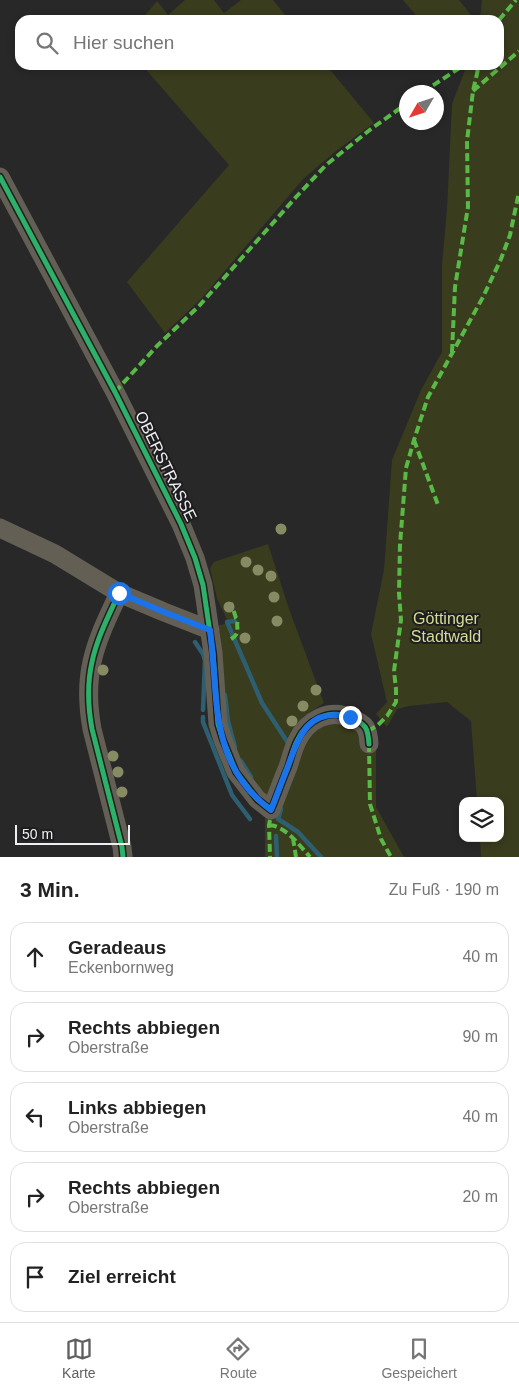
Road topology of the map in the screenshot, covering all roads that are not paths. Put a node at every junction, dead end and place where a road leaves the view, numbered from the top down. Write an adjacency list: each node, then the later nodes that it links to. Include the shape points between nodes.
1 (0, 177): 4 (street, OBERSTRASSE, via 115,392 181,524 204,585)
2 (0, 528): 3 (street, via 55,554)
3 (119, 593): 4 (street); 6 (street, via 92,662 89,713)
4 (210, 630): 5 (street, OBERSTRASSE, via 218,724 223,740 236,772 257,799 271,810 297,741 316,719 330,714 350,717 362,723 368,731)
5 (369, 744)
6 (123, 857)

